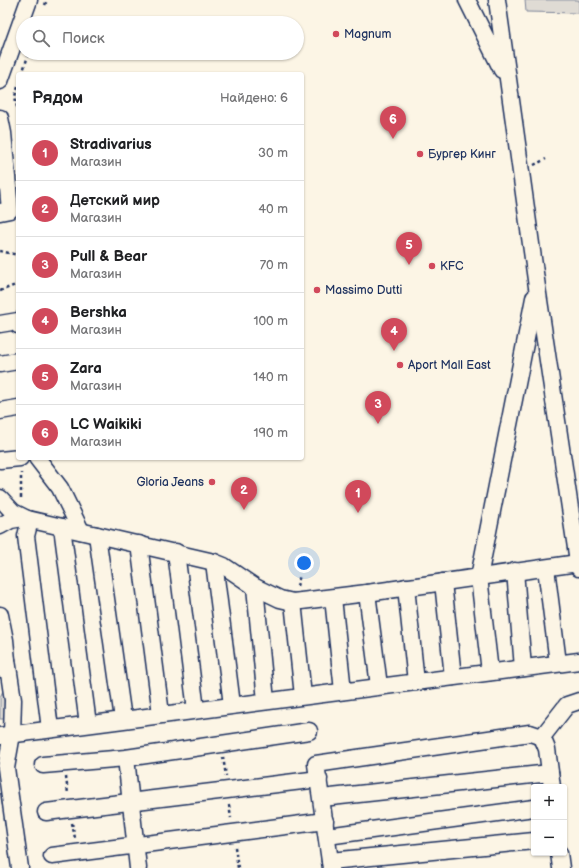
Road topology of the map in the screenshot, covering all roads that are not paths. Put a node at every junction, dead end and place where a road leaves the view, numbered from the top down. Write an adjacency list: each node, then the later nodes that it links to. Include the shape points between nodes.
1 (29, 0): 4 (lane)
2 (467, 0): 7 (lane)
3 (497, 0): 7 (lane)
4 (23, 16)
5 (16, 36): 6 (lane)
6 (0, 81)
7 (508, 81): 11 (lane)
8 (1, 128): 9 (lane)
9 (3, 168): 10 (lane, via 10,210)
10 (0, 212)
11 (536, 287): 30 (lane); 33 (lane)
12 (16, 321): 13 (lane)
13 (0, 324)
14 (16, 361): 15 (lane)
15 (0, 364)
16 (16, 408): 17 (lane)
17 (0, 411)
18 (0, 460): 20 (lane)
19 (39, 460): 25 (lane, via 60,488)
20 (21, 464)
21 (0, 498): 22 (lane, via 13,512); 23 (lane, via 4,512)
22 (30, 520): 23 (lane, via 11,520); 24 (lane); 58 (lane, via 26,536)
23 (0, 525)
24 (62, 527): 25 (lane); 57 (lane)
25 (81, 532): 26 (lane)
26 (97, 535): 27 (lane); 56 (lane)
27 (139, 544): 28 (lane); 55 (lane)
28 (176, 552): 29 (lane); 54 (lane)
29 (214, 562): 35 (lane); 53 (lane)
30 (579, 565): 31 (lane)
31 (546, 568): 32 (lane); 42 (lane)
32 (515, 571): 33 (lane); 44 (lane)
33 (479, 577): 34 (lane); 45 (lane)
34 (443, 582): 36 (lane); 46 (lane)
35 (255, 587): 39 (lane); 51 (lane)
36 (406, 587): 37 (lane); 47 (lane)
37 (367, 593): 38 (lane); 48 (lane)
38 (333, 598): 39 (lane); 49 (lane)
39 (293, 602): 50 (lane)
40 (0, 615): 43 (lane, via 5,640)
41 (579, 661): 42 (lane)
42 (558, 664): 44 (lane)
43 (4, 666): 60 (lane, via 13,700)
44 (523, 668): 45 (lane)
45 (490, 672): 46 (lane)
46 (453, 677): 47 (lane)
47 (416, 682): 48 (lane)
48 (379, 686): 49 (lane)
49 (343, 691): 50 (lane)
50 (303, 696): 51 (lane)
51 (266, 701): 53 (lane)
52 (579, 701): 61 (lane, via 567,705)
53 (232, 705): 54 (lane)
54 (196, 710): 55 (lane)
55 (160, 714): 56 (lane)
56 (123, 719): 57 (lane)
57 (88, 724): 58 (lane)
58 (50, 729): 60 (lane)
59 (309, 731): 62 (lane)
60 (6, 735): 76 (lane, via 6,768)
61 (542, 737): 64 (lane, via 530,733 316,764); 65 (lane, via 547,748)
62 (126, 758): 63 (lane); 67 (lane)
63 (43, 765)
64 (319, 779): 66 (lane); 67 (lane)
65 (551, 780): 66 (lane)
66 (322, 798): 70 (lane)
67 (131, 801): 69 (lane); 72 (lane)
68 (531, 808): 70 (lane)
69 (46, 812)
70 (326, 828): 72 (lane); 75 (lane)
71 (531, 841): 75 (lane)
72 (135, 846): 73 (lane); 77 (lane)
73 (52, 856)
74 (559, 856): 78 (lane)
75 (331, 864)
76 (20, 868)
77 (138, 868)
78 (561, 868)

